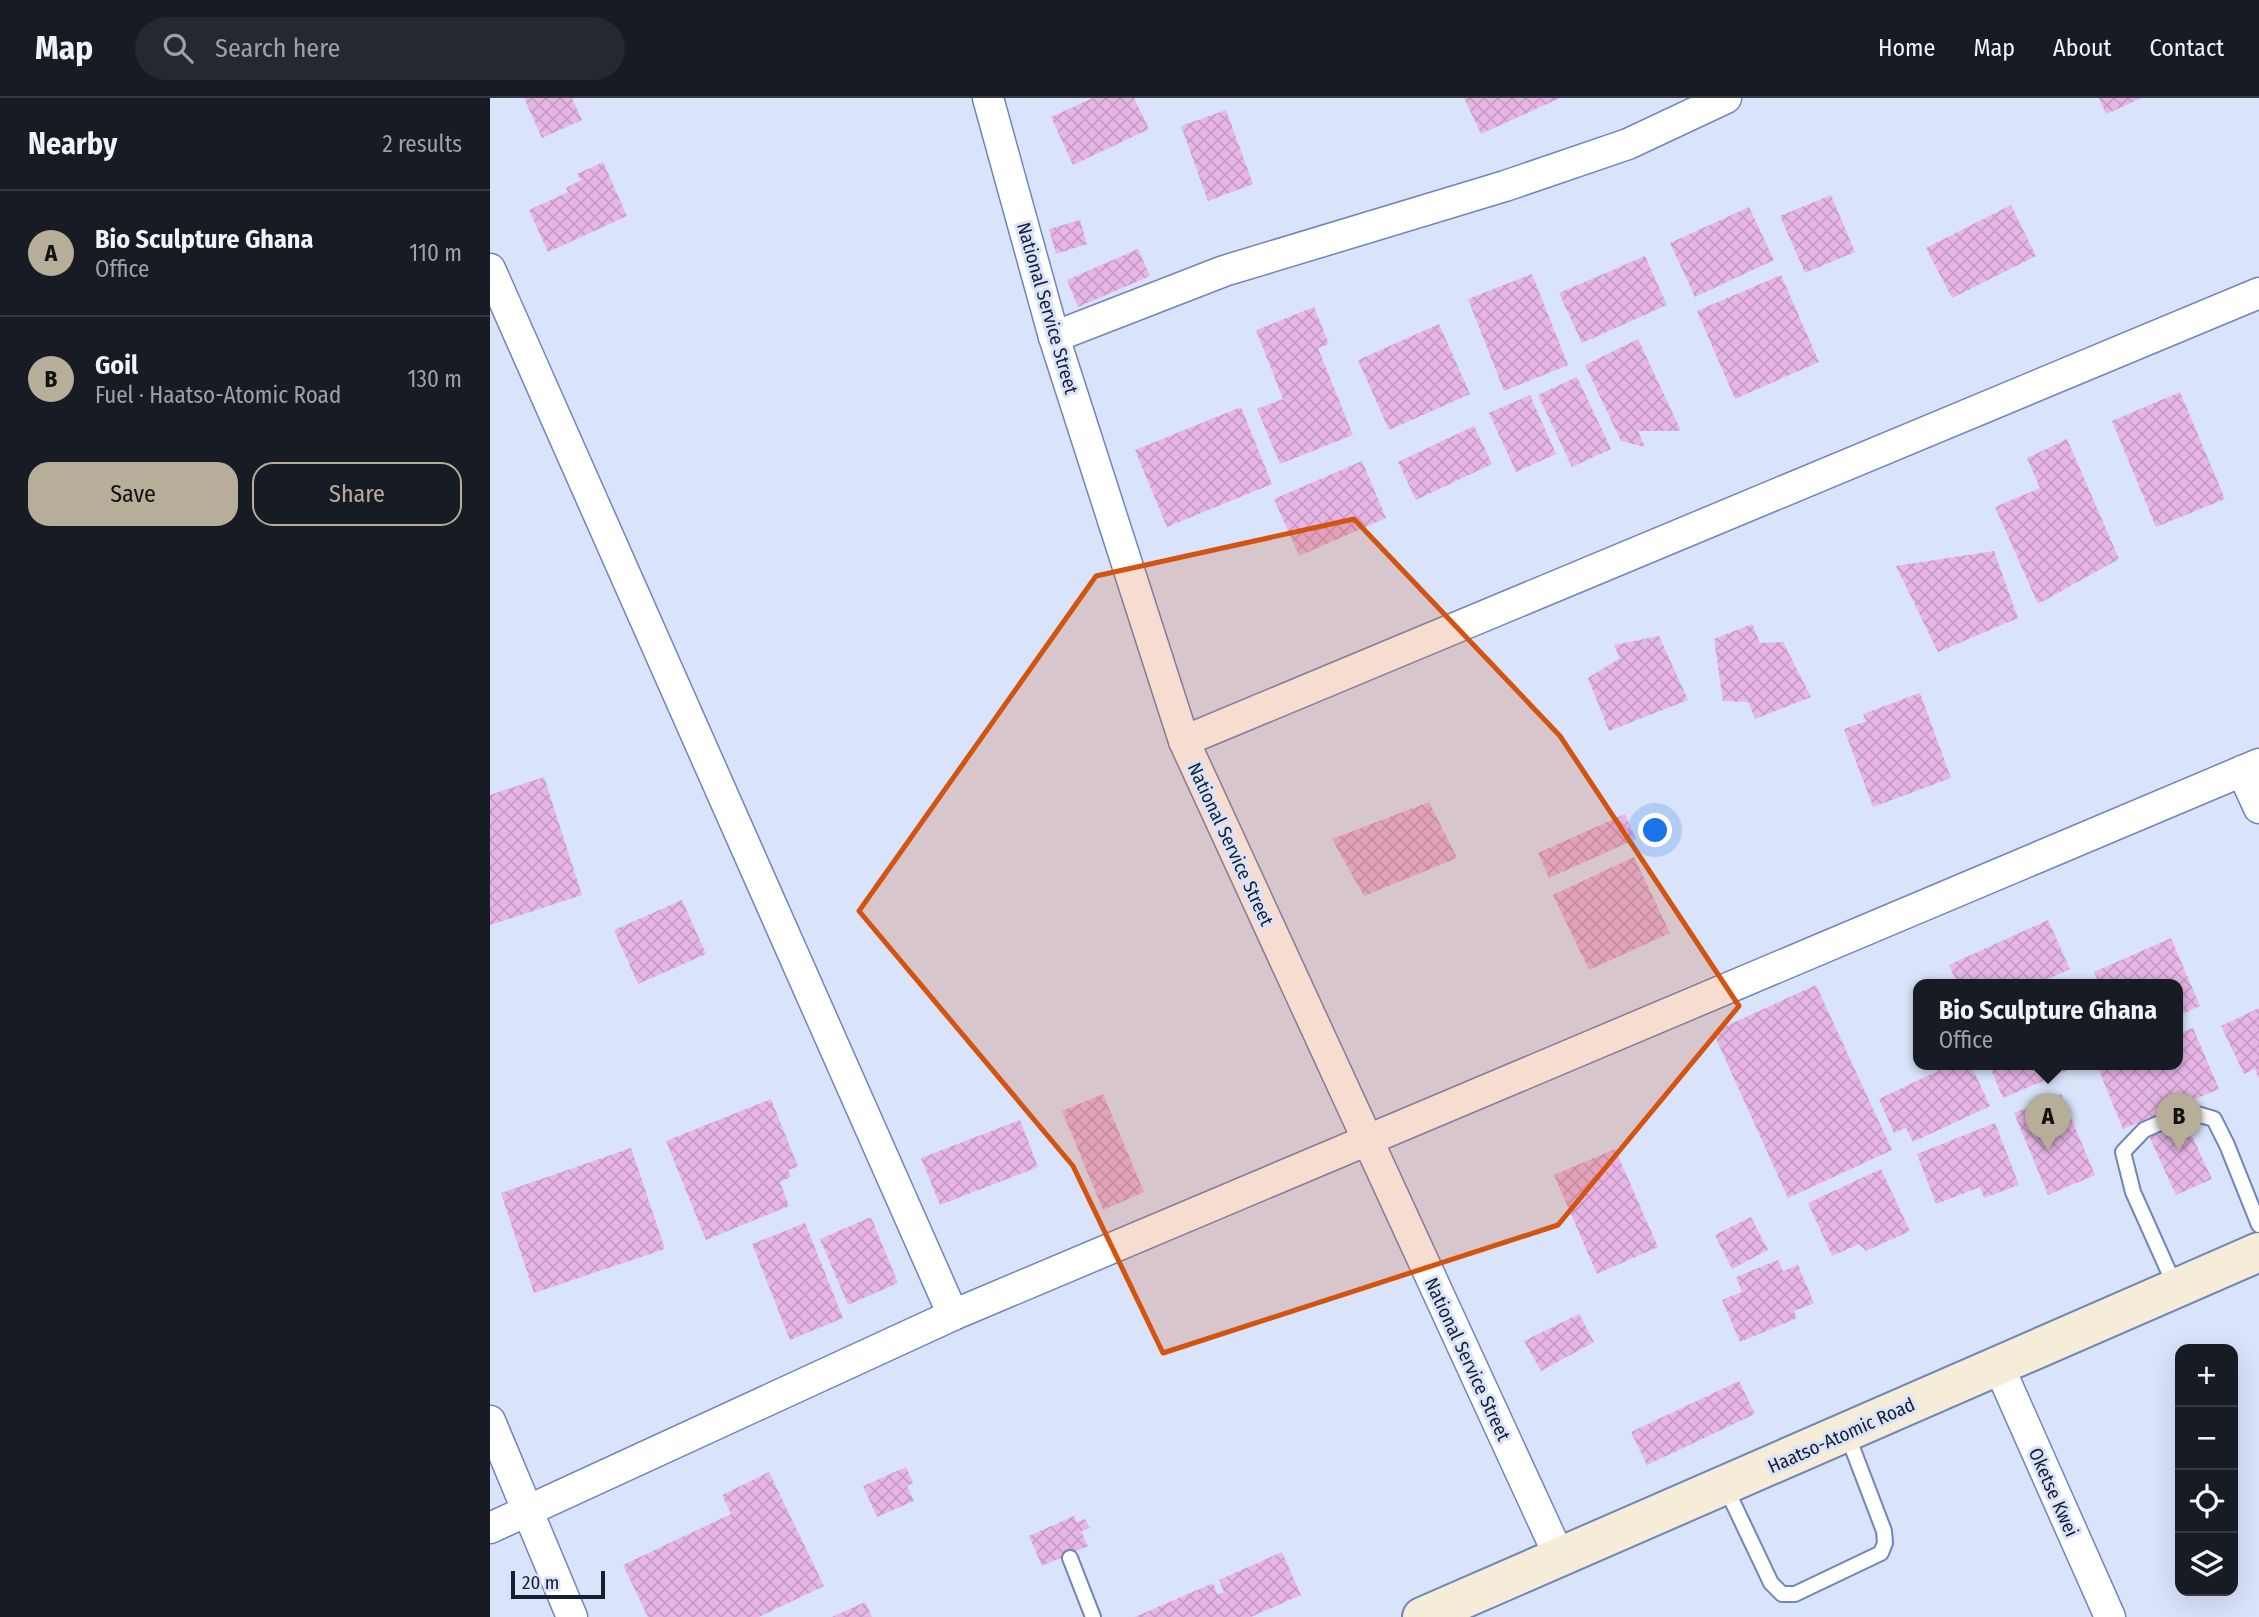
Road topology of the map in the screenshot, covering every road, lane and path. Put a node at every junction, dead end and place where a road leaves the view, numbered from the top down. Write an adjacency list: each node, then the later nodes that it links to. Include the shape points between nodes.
1 (988, 98): 5 (street, National Service Street)
2 (1726, 98): 5 (street, via 1628,144 1224,271)
3 (490, 269): 13 (street)
4 (2259, 293): 6 (street)
5 (1054, 337): 6 (street, National Service Street)
6 (1184, 741): 9 (street, National Service Street)
7 (2251, 767): 8 (street); 9 (street)
8 (2259, 808)
9 (1367, 1141): 13 (street); 21 (street, National Service Street)
10 (2259, 1226): 12 (lane, via 2214,1119 2187,1111 2144,1130 2123,1152 2133,1192)
11 (2259, 1252): 12 (main road, Haatso-Atomic Road)
12 (2176, 1289): 14 (main road, Haatso-Atomic Road)
13 (953, 1315): 18 (street)
14 (1999, 1367): 16 (main road, Haatso-Atomic Road); 25 (street, Oketse Kwei)
15 (490, 1421): 18 (street)
16 (1846, 1433): 17 (main road, Haatso-Atomic Road); 17 (lane, via 1885,1543 1881,1553 1795,1594 1782,1594 1771,1583)
17 (1725, 1486): 21 (main road, Haatso-Atomic Road)
18 (529, 1511): 19 (street); 22 (street)
19 (490, 1528)
20 (1070, 1558): 23 (lane)
21 (1560, 1558): 24 (main road, Haatso-Atomic Road)
22 (572, 1617)
23 (1093, 1617)
24 (1422, 1617)
25 (2110, 1617)

